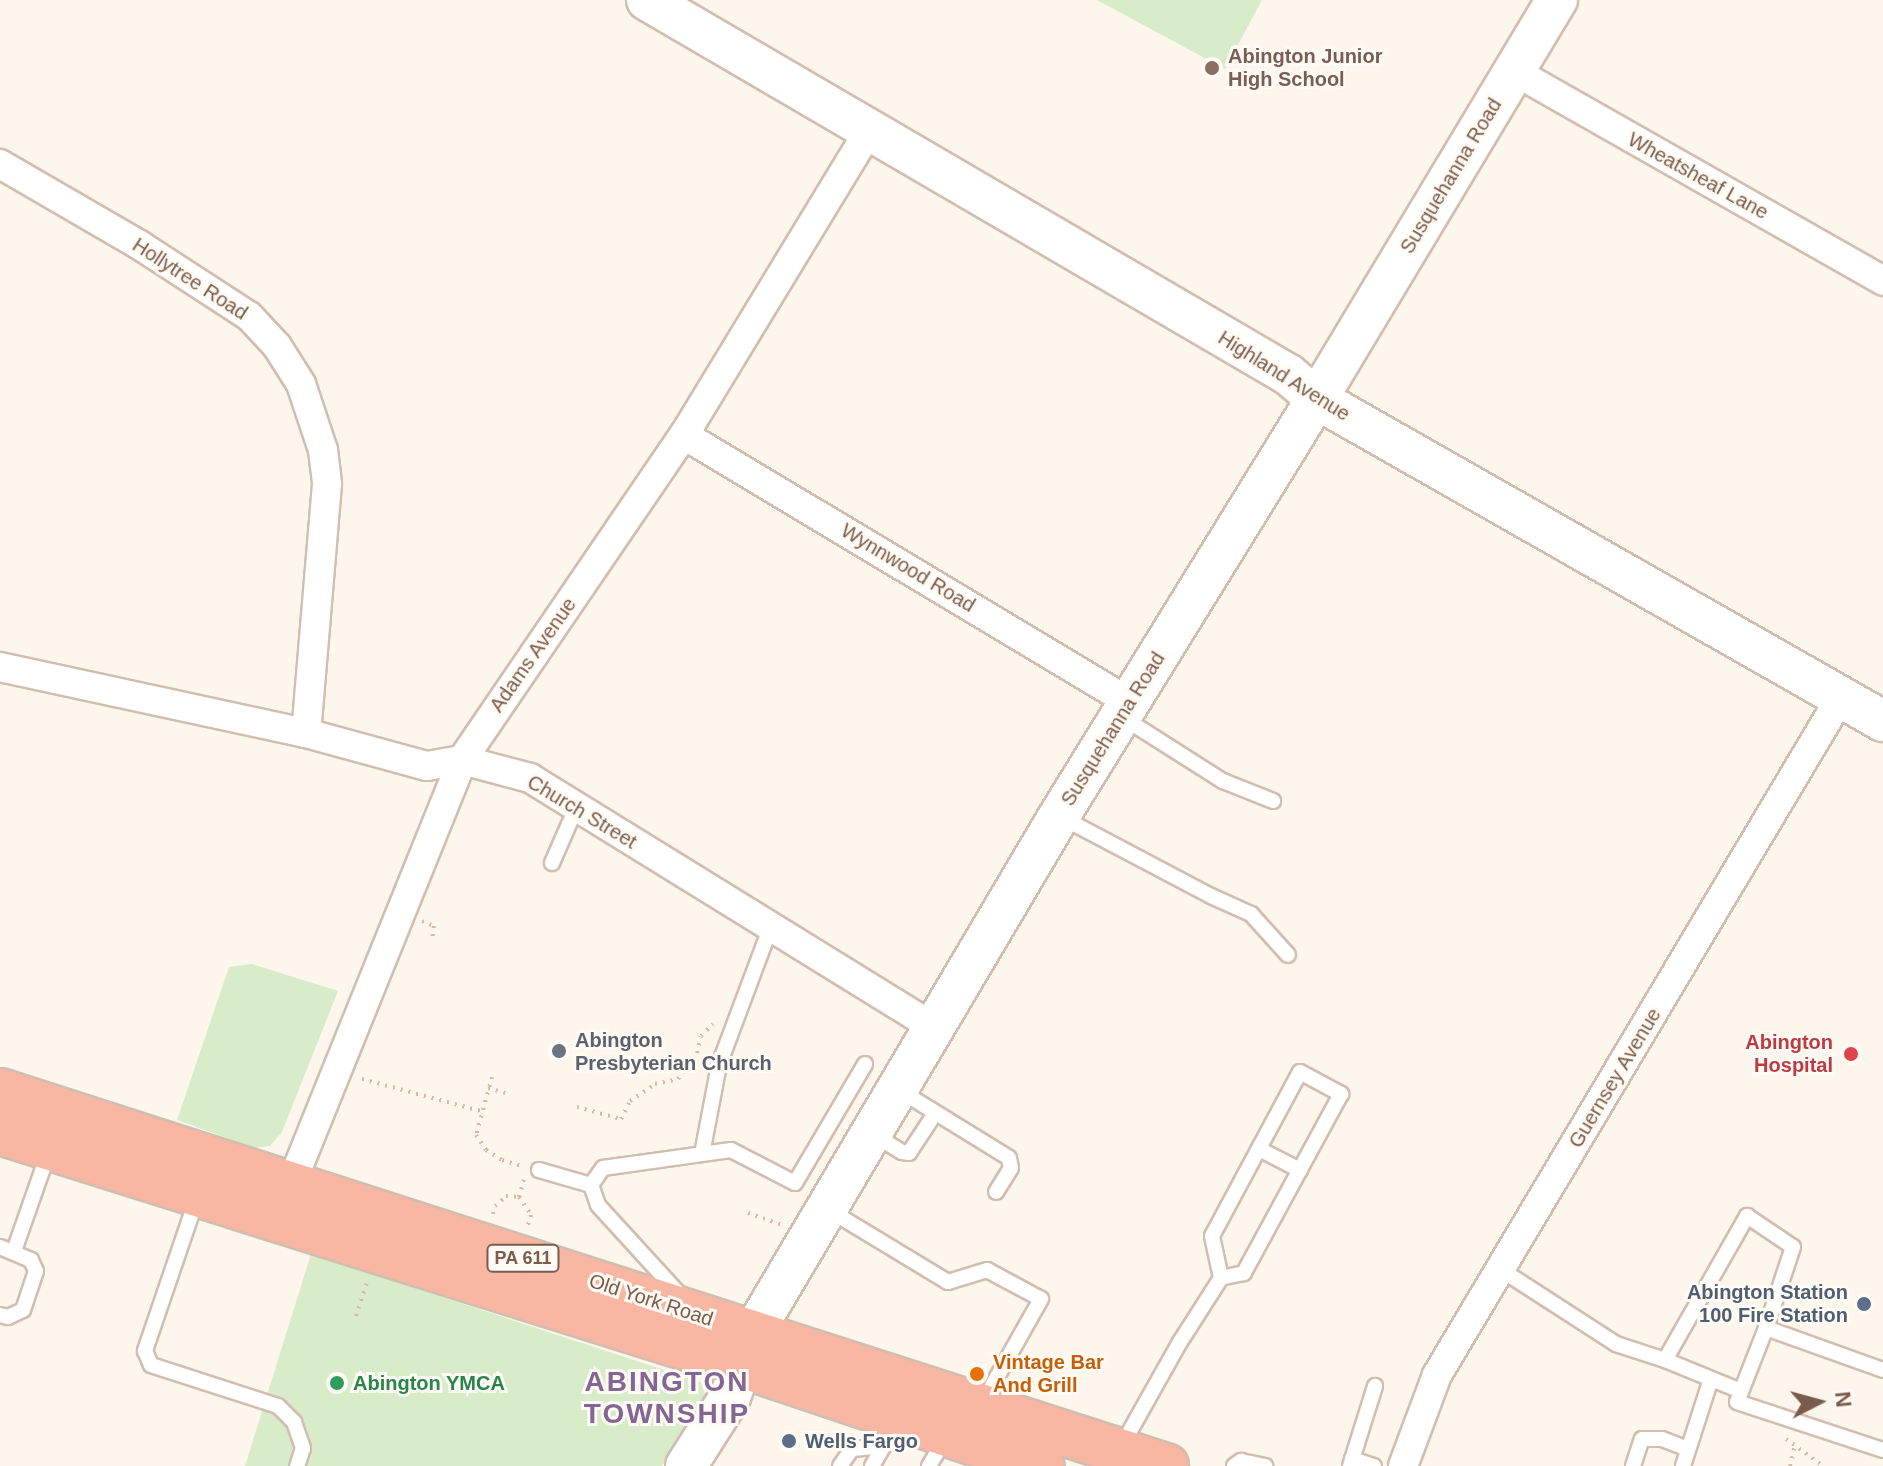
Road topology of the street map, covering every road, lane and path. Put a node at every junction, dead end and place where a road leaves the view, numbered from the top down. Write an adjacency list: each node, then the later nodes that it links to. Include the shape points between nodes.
1 (647, 0): 4 (main road, Highland Avenue)
2 (1557, 0): 3 (main road, Susquehanna Road)
3 (1514, 71): 6 (street, Wheatsheaf Lane); 7 (main road, Susquehanna Road)
4 (868, 132): 7 (main road, Highland Avenue, via 1289,375); 8 (street, Adams Avenue)
5 (0, 164): 13 (street, Hollytree Road, via 249,316 277,346 301,384 323,450 327,484)
6 (1883, 281)
7 (1317, 399): 10 (main road, Highland Avenue); 11 (main road, Susquehanna Road)
8 (684, 435): 11 (street, Wynnwood Road); 14 (street, Adams Avenue)
9 (0, 667): 13 (street, Church Street)
10 (1841, 697): 12 (main road, Highland Avenue); 52 (street, Guernsey Avenue)
11 (1126, 710): 15 (lane, via 1223,781); 17 (main road, Susquehanna Road)
12 (1883, 721)
13 (306, 733): 14 (street, Church Street, via 427,766)
14 (462, 760): 16 (street, Church Street, via 530,778); 45 (street, Adams Avenue)
15 (1273, 801)
16 (576, 808): 18 (lane); 20 (street, Church Street)
17 (1059, 816): 22 (lane, via 1251,914); 23 (main road, Susquehanna Road)
18 (552, 863)
19 (434, 926): 21 (path)
20 (771, 926): 23 (street, Church Street); 39 (lane, via 719,1065)
21 (432, 940)
22 (1288, 955)
23 (934, 1028): 29 (main road, Susquehanna Road)
24 (865, 1064): 39 (lane, via 795,1183 731,1150)
25 (352, 1076): 33 (path)
26 (492, 1077): 28 (path)
27 (678, 1079): 32 (path, via 655,1084 630,1101 621,1119)
28 (488, 1088): 31 (path); 33 (path)
29 (898, 1090): 34 (lane); 36 (main road, Susquehanna Road)
30 (0, 1091): 45 (highway, Old York Road / PA 611)
31 (509, 1094)
32 (577, 1107)
33 (481, 1111): 40 (path, via 476,1135 486,1150)
34 (934, 1115): 36 (lane, via 909,1153); 43 (lane, via 1009,1158 1011,1168)
35 (0, 1132): 37 (highway, Old York Road / PA 611)
36 (873, 1134): 46 (main road, Susquehanna Road)
37 (50, 1147): 44 (highway, Old York Road / PA 611); 51 (lane)
38 (1259, 1149): 41 (lane); 41 (lane, via 1300,1072 1341,1094); 54 (lane, via 1212,1236)
39 (702, 1154): 42 (lane, via 603,1168)
40 (539, 1170): 42 (lane)
41 (1300, 1170): 54 (lane, via 1244,1273)
42 (591, 1185): 57 (lane, via 598,1205)
43 (996, 1192)
44 (198, 1194): 45 (highway, Old York Road / PA 611); 75 (lane, via 145,1351 151,1365 278,1406 294,1422 303,1448)
45 (285, 1200): 57 (highway, Old York Road / PA 611); 59 (highway, Old York Road / PA 611)
46 (828, 1210): 59 (main road, Susquehanna Road); 65 (lane, via 948,1282 987,1270 1041,1299)
47 (748, 1213): 49 (path)
48 (492, 1217): 50 (path, via 506,1196 519,1197 531,1215)
49 (789, 1227)
50 (523, 1239)
51 (7, 1249): 55 (lane, via 31,1260 36,1271 23,1310)
52 (1500, 1269): 60 (lane, via 1616,1344); 84 (street, Guernsey Avenue, via 1437,1375)
53 (369, 1275): 56 (path)
54 (1221, 1278): 72 (lane)
55 (0, 1315)
56 (356, 1316)
57 (701, 1316): 59 (highway, Old York Road / PA 611)
58 (1766, 1328): 60 (lane, via 1793,1247 1747,1216); 61 (lane); 64 (lane)
59 (747, 1349): 65 (highway, Old York Road / PA 611); 66 (highway, Old York Road / PA 611); 76 (main road, Susquehanna Road, via 730,1397)
60 (1665, 1360): 62 (lane)
61 (1883, 1370)
62 (1711, 1379): 64 (lane); 69 (lane)
63 (1375, 1386): 74 (lane)
64 (1741, 1391): 70 (lane, via 1737,1402)
65 (980, 1406): 72 (highway, Old York Road / PA 611)
66 (892, 1432): 71 (highway, Old York Road / PA 611); 77 (lane, via 852,1449); 78 (lane)
67 (1784, 1438): 68 (path)
68 (1795, 1444): 87 (path); 88 (path)
69 (1688, 1449): 85 (lane, via 1662,1439 1642,1439); 86 (lane)
70 (1883, 1450)
71 (938, 1451): 79 (highway, Old York Road / PA 611)
72 (1119, 1451): 80 (highway, Old York Road / PA 611)
73 (1829, 1457): 88 (path)
74 (1351, 1462): 83 (lane)
75 (297, 1466)
76 (686, 1466)
77 (840, 1466)
78 (872, 1466)
79 (1042, 1466)
80 (1166, 1466)
81 (1234, 1466): 82 (lane, via 1248,1461)
82 (1265, 1466)
83 (1374, 1466)
84 (1403, 1466)
85 (1633, 1466)
86 (1683, 1466)
87 (1790, 1466)
88 (1824, 1466)

